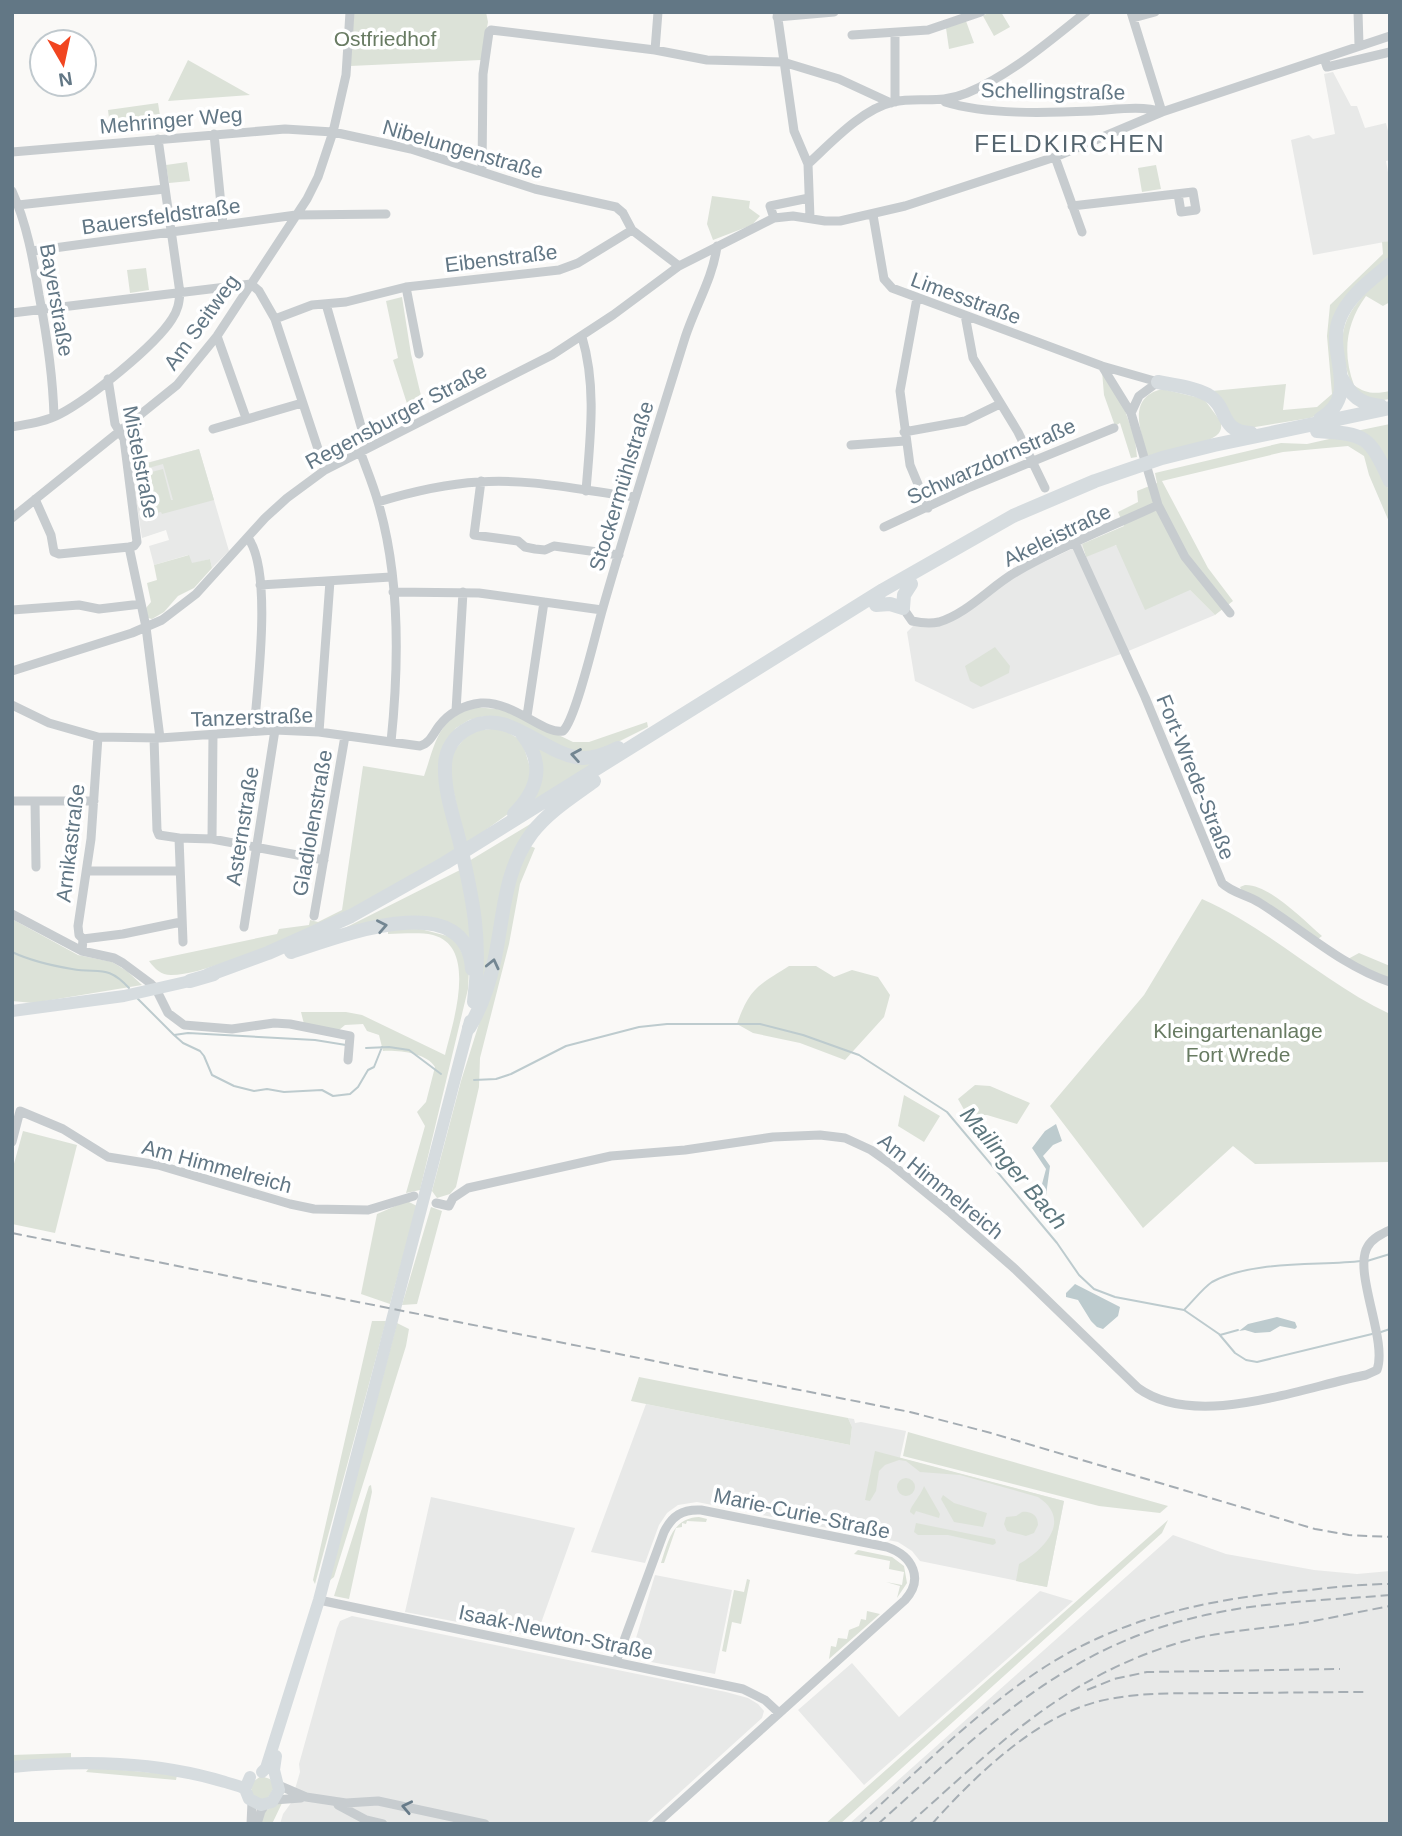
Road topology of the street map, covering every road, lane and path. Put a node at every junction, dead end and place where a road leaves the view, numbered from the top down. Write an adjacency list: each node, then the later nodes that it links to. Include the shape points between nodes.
1 (350, 12): 23 (street, via 346,75)
2 (658, 12): 14 (street)
3 (834, 12): 8 (street)
4 (981, 12): 10 (street, via 928,30)
5 (1086, 12): 18 (street, via 1026,61)
6 (1155, 12): 9 (street)
7 (1358, 12): 13 (street)
8 (777, 15): 17 (street)
9 (1132, 15): 22 (street)
10 (895, 34): 11 (street); 20 (street)
11 (852, 35)
12 (1390, 36): 13 (street)
13 (1359, 45): 16 (street)
14 (655, 50): 17 (street, via 707,60); 29 (street, via 489,32 483,74)
15 (1390, 52): 16 (street, via 1327,67)
16 (1324, 58): 22 (street)
17 (783, 62): 20 (street); 28 (street, via 794,131)
18 (965, 93): 19 (street); 21 (street)
19 (943, 101): 20 (street); 21 (street, Schellingstraße)
20 (893, 102): 28 (street, via 863,117)
21 (966, 107): 22 (street, Schellingstraße)
22 (1162, 112): 27 (street)
23 (333, 132): 24 (street, Mehringer Weg, via 300,128); 29 (street, Nibelungenstraße); 37 (street, Am Seitweg, via 318,177)
24 (214, 134): 25 (street, Mehringer Weg); 41 (street)
25 (158, 139): 26 (street, Mehringer Weg); 30 (street)
26 (12, 152)
27 (1055, 157): 35 (street); 38 (street)
28 (808, 164): 33 (street)
29 (482, 171): 42 (street, Nibelungenstraße, via 535,189 616,207)
30 (164, 188): 34 (street); 43 (street)
31 (12, 191): 34 (street, Bayerstraße)
32 (1178, 194): 35 (street)
33 (808, 198): 39 (street, Regensburger Straße, via 771,206); 40 (street)
34 (19, 205): 46 (street, Bayerstraße)
35 (1072, 206): 44 (street)
36 (386, 214): 37 (street, Bauersfeldstraße)
37 (296, 215): 41 (street, Bauersfeldstraße); 49 (street, Am Seitweg)
38 (873, 215): 40 (street, via 832,221); 52 (street, Limesstraße, via 886,282)
39 (774, 218): 40 (street); 45 (street, Regensburger Straße)
40 (810, 218)
41 (223, 225): 43 (street, Bauersfeldstraße)
42 (632, 230): 48 (street, Nibelungenstraße); 50 (street, Eibenstraße, via 559,270)
43 (170, 232): 46 (street, Bauersfeldstraße); 51 (street)
44 (1082, 232)
45 (717, 246): 48 (street, Regensburger Straße); 89 (street, Stockermühlstraße)
46 (32, 251): 54 (street, Bayerstraße)
47 (1390, 264): 62 (highway, via 1356,294 1339,318)
48 (679, 266): 59 (street, Regensburger Straße)
49 (251, 284): 51 (street); 57 (street); 58 (street, Am Seitweg)
50 (406, 287): 53 (street, Eibenstraße); 60 (street)
51 (180, 293): 54 (street); 63 (street, via 179,306 161,333)
52 (917, 298): 56 (street, Limesstraße); 79 (street, via 900,381)
53 (326, 304): 57 (street, Eibenstraße); 82 (street)
54 (42, 309): 55 (street); 70 (street, Bayerstraße)
55 (12, 313)
56 (965, 315): 61 (street, Limesstraße); 66 (street, via 973,358)
57 (275, 319): 65 (street)
58 (217, 336): 71 (street); 77 (street, Am Seitweg, via 177,385)
59 (582, 337): 82 (street, Regensburger Straße); 88 (street, via 592,405)
60 (419, 355)
61 (1102, 366): 64 (street, Limesstraße); 68 (street)
62 (1341, 377): 67 (highway, via 1360,401); 75 (highway, via 1337,403)
63 (108, 379): 70 (street); 77 (street, Mistelstraße)
64 (1158, 382): 68 (street, via 1139,396); 72 (highway, via 1208,395)
65 (302, 403): 71 (street); 84 (street)
66 (1000, 404): 79 (street, via 965,421); 83 (street)
67 (1390, 407): 75 (highway)
68 (1131, 412): 92 (street)
69 (1390, 416): 75 (highway)
70 (54, 417): 73 (street)
71 (246, 418): 76 (street)
72 (1226, 422): 78 (highway, via 1240,432); 80 (highway)
73 (12, 427)
74 (1114, 428): 83 (street, Schwarzdornstraße)
75 (1315, 428): 78 (highway); 86 (highway, via 1354,435 1370,443); 102 (highway, via 1176,464 1074,499 1012,526)
76 (213, 429)
77 (119, 432): 90 (street, Am Seitweg); 98 (street, Mistelstraße, via 124,439 138,542)
78 (1267, 433): 80 (highway)
79 (905, 437): 81 (street); 93 (street, via 910,465)
80 (1214, 444): 117 (highway, via 1136,466 1013,516 883,590)
81 (850, 445)
82 (363, 449): 84 (street, Regensburger Straße); 91 (street)
83 (1034, 461): 87 (street); 93 (street, Schwarzdornstraße)
84 (326, 470): 96 (street, Regensburger Straße, via 287,498)
85 (481, 481): 88 (street); 91 (street, via 423,489); 99 (street, via 474,535 518,541 536,549 554,546)
86 (1390, 481)
87 (1045, 488)
88 (586, 491): 89 (street)
89 (635, 497): 99 (street, Stockermühlstraße)
90 (35, 499): 94 (street, Am Seitweg); 98 (street, via 54,552)
91 (378, 502): 100 (street)
92 (1158, 505): 97 (street, Akeleistraße); 112 (street, via 1185,557)
93 (928, 508): 95 (street, Schwarzdornstraße)
94 (12, 517)
95 (884, 527)
96 (247, 538): 103 (street, via 254,549); 113 (street, Regensburger Straße, via 196,594)
97 (1075, 543): 109 (street, Akeleistraße, via 1015,573 939,622 912,621); 150 (street, Fort-Wrede-Straße, via 1222,883 1257,901 1354,967)
98 (129, 547): 107 (street, Mistelstraße)
99 (619, 555): 111 (street, Stockermühlstraße)
100 (391, 577): 101 (street); 104 (street)
101 (330, 581): 103 (street); 121 (street)
102 (911, 584): 108 (highway); 109 (highway)
103 (260, 585): 120 (street)
104 (393, 592): 105 (street); 127 (street, via 397,646)
105 (463, 592): 106 (street); 116 (street)
106 (544, 602): 111 (street); 118 (street)
107 (141, 604): 110 (street); 113 (street, Mistelstraße)
108 (876, 605): 109 (highway); 128 (highway)
109 (902, 608)
110 (12, 610)
111 (602, 610): 118 (street, Stockermühlstraße, via 567,727 553,732)
112 (1230, 613)
113 (146, 627): 114 (street, Regensburger Straße); 126 (street, Mistelstraße)
114 (12, 671)
115 (12, 705): 125 (street, Tanzerstraße, via 49,723)
116 (456, 711): 118 (street, via 493,703); 127 (street, Tanzerstraße, via 425,744)
117 (683, 715): 122 (highway, one-way to 122, via 609,752 583,758); 132 (highway)
118 (527, 716)
119 (275, 730): 120 (street, Tanzerstraße); 121 (street, Tanzerstraße); 135 (street, Asternstraße)
120 (254, 731): 123 (street, Tanzerstraße)
121 (319, 732): 124 (street, Tanzerstraße)
122 (521, 732): 132 (highway, via 534,755 535,783 527,801); 152 (highway, via 487,722 468,728 446,755 446,787 478,937)
123 (213, 734): 126 (street, Tanzerstraße); 134 (street)
124 (345, 736): 127 (street, Tanzerstraße); 136 (street, Gladiolenstraße)
125 (98, 737): 126 (street, Tanzerstraße); 131 (street, Arnikastraße)
126 (157, 738): 133 (street, Mistelstraße, via 157,830 159,835)
127 (391, 742)
128 (594, 781): 147 (highway, via 389,903); 154 (highway, one-way to 128, via 480,1010 494,963 503,903 520,852 540,823)
129 (12, 801): 130 (street)
130 (36, 801): 131 (street); 137 (street)
131 (94, 801): 138 (street, Arnikastraße)
132 (496, 831): 148 (highway, via 351,916)
133 (180, 838): 134 (street); 139 (street)
134 (212, 839): 135 (street)
135 (257, 846): 136 (street); 143 (street, Asternstraße)
136 (324, 860): 141 (street, Gladiolenstraße)
137 (36, 867)
138 (87, 871): 139 (street); 144 (street, Arnikastraße, via 78,926)
139 (179, 871): 142 (street)
140 (12, 914): 146 (street)
141 (314, 916)
142 (181, 922): 144 (street); 145 (street)
143 (244, 927)
144 (83, 939): 146 (street, Arnikastraße)
145 (183, 942)
146 (82, 951): 151 (street, via 114,958)
147 (269, 958): 148 (highway); 152 (highway, one-way to 152, via 377,927 433,923 450,930 468,952)
148 (208, 975): 149 (highway)
149 (190, 981): 151 (main road)
150 (1390, 982)
151 (150, 991): 153 (main road); 155 (street, via 168,1013 191,1026 232,1029 274,1023 350,1036)
152 (474, 1002): 154 (main road)
153 (12, 1011)
154 (469, 1028): 160 (main road)
155 (348, 1060)
156 (12, 1142): 157 (street, Am Himmelreich, via 20,1111 63,1129 108,1157 159,1165 290,1204 368,1210)
157 (414, 1196)
158 (436, 1203): 159 (street, Am Himmelreich, via 449,1206 468,1188 611,1156 774,1137 835,1136 871,1150 901,1172 1015,1269 1138,1388 1150,1397 1187,1406 1226,1406 1377,1370 1364,1261 1372,1241)
159 (1390, 1230)
160 (319, 1600): 161 (main road); 162 (street, Isaak-Newton-Straße)
161 (314, 1613): 165 (main road, via 266,1768); 166 (main road, via 276,1757)
162 (616, 1662): 163 (street, Isaak-Newton-Straße, via 743,1689); 163 (street, Marie-Curie-Straße, via 664,1532 684,1511 701,1510 901,1553 915,1573 910,1594)
163 (779, 1713): 177 (street, Marie-Curie-Straße)
164 (12, 1768): 165 (main road, via 121,1763)
165 (252, 1780): 166 (main road); 168 (main road)
166 (276, 1781): 167 (street); 169 (main road)
167 (306, 1797): 169 (street); 170 (street)
168 (252, 1802): 169 (main road); 174 (street)
169 (270, 1802): 175 (street)
170 (333, 1802): 171 (street); 173 (street)
171 (385, 1802): 172 (street, one-way to 171); 173 (street, via 370,1809 371,1818)
172 (472, 1822): 176 (street)
173 (380, 1823)
174 (251, 1824)
175 (257, 1824)
176 (485, 1824)
177 (656, 1824)

